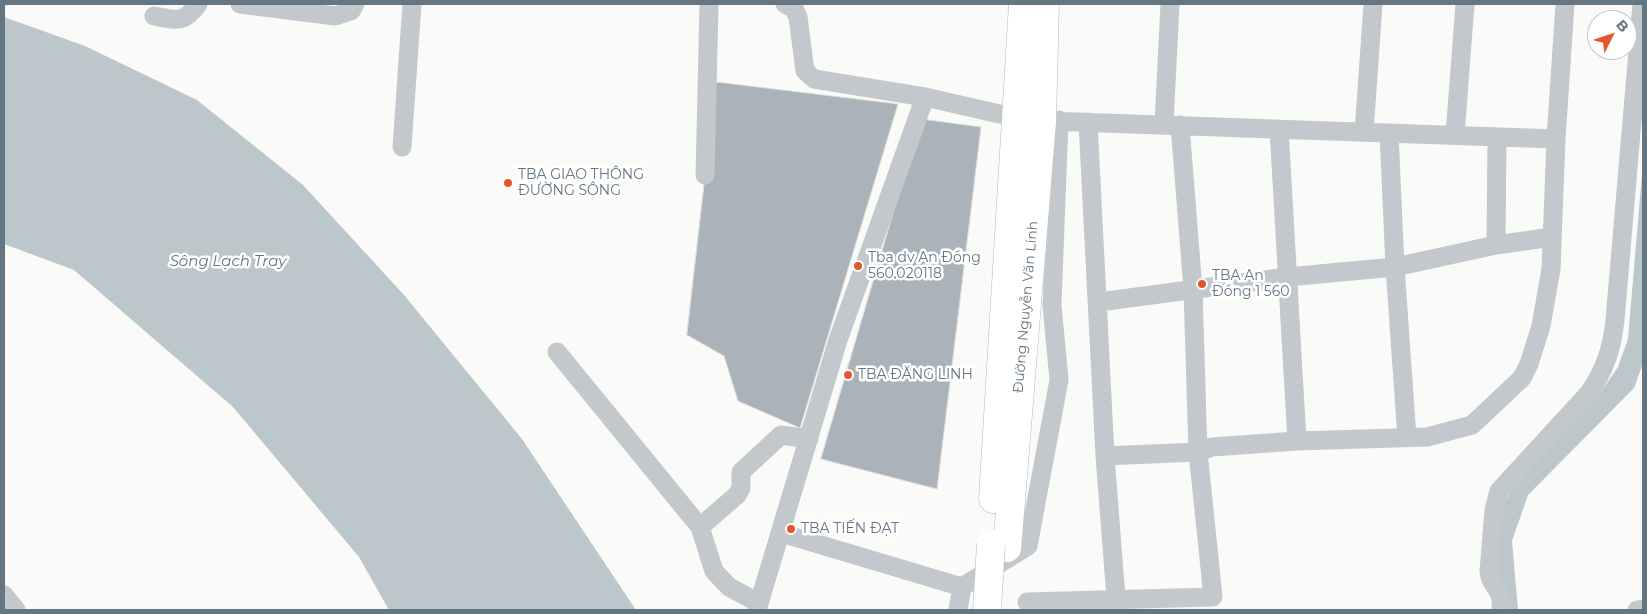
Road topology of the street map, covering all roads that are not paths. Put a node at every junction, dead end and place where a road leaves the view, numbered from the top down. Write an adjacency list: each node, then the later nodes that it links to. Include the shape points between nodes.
1 (198, 4): 14 (street, via 186,17 178,20)
2 (240, 4): 3 (street, via 336,16 351,11)
3 (355, 4)
4 (412, 4): 26 (street)
5 (709, 4): 27 (street)
6 (785, 4): 15 (street, via 796,12 808,76)
7 (1023, 4): 16 (highway, Đường Nguyễn Văn Linh)
8 (1046, 4): 16 (highway, Đường Nguyễn Văn Linh)
9 (1170, 4): 18 (street)
10 (1373, 4): 20 (street)
11 (1465, 4): 22 (street)
12 (1565, 4): 24 (street)
13 (1642, 4): 25 (street)
14 (154, 16)
15 (925, 97): 16 (street); 36 (street, via 838,340)
16 (1039, 120): 17 (street); 42 (highway, Đường Nguyễn Văn Linh); 43 (street, via 1059,380 1028,546)
17 (1088, 122): 18 (street); 33 (street)
18 (1172, 124): 19 (street); 32 (street)
19 (1279, 129): 20 (street); 31 (street)
20 (1364, 132): 21 (street)
21 (1389, 133): 22 (street); 30 (street)
22 (1455, 136): 23 (street)
23 (1497, 138): 24 (street); 29 (street)
24 (1556, 139): 28 (street)
25 (1637, 143): 52 (street, via 1609,355 1589,394 1499,491 1494,510 1489,571 1490,581 1502,596)
26 (402, 147)
27 (704, 174)
28 (1552, 237): 29 (street); 35 (street, via 1551,269 1541,326 1522,378 1472,425 1427,437)
29 (1496, 244): 30 (street)
30 (1395, 267): 31 (street); 35 (street)
31 (1287, 277): 32 (street); 37 (street)
32 (1193, 290): 33 (street); 38 (street)
33 (1099, 302): 39 (street)
34 (557, 352): 40 (street)
35 (1407, 438): 37 (street)
36 (809, 439): 40 (street, via 781,435 741,472 742,488 737,495); 41 (street)
37 (1296, 441): 38 (street, via 1212,447)
38 (1198, 452): 39 (street); 45 (street, via 1213,597)
39 (1105, 456): 45 (street)
40 (700, 527): 47 (street, via 714,571 729,587)
41 (781, 533): 43 (street); 47 (street)
42 (999, 546): 46 (highway, Đường Nguyễn Văn Linh); 51 (highway, Đường Nguyễn Văn Linh, bridge)
43 (962, 587): 50 (street)
44 (4, 595): 49 (street)
45 (1116, 598): 46 (street)
46 (1015, 606)
47 (758, 607)
48 (1643, 609): 53 (street)
49 (16, 610)
50 (958, 610)
51 (987, 610)
52 (1501, 610)
53 (1637, 610)

